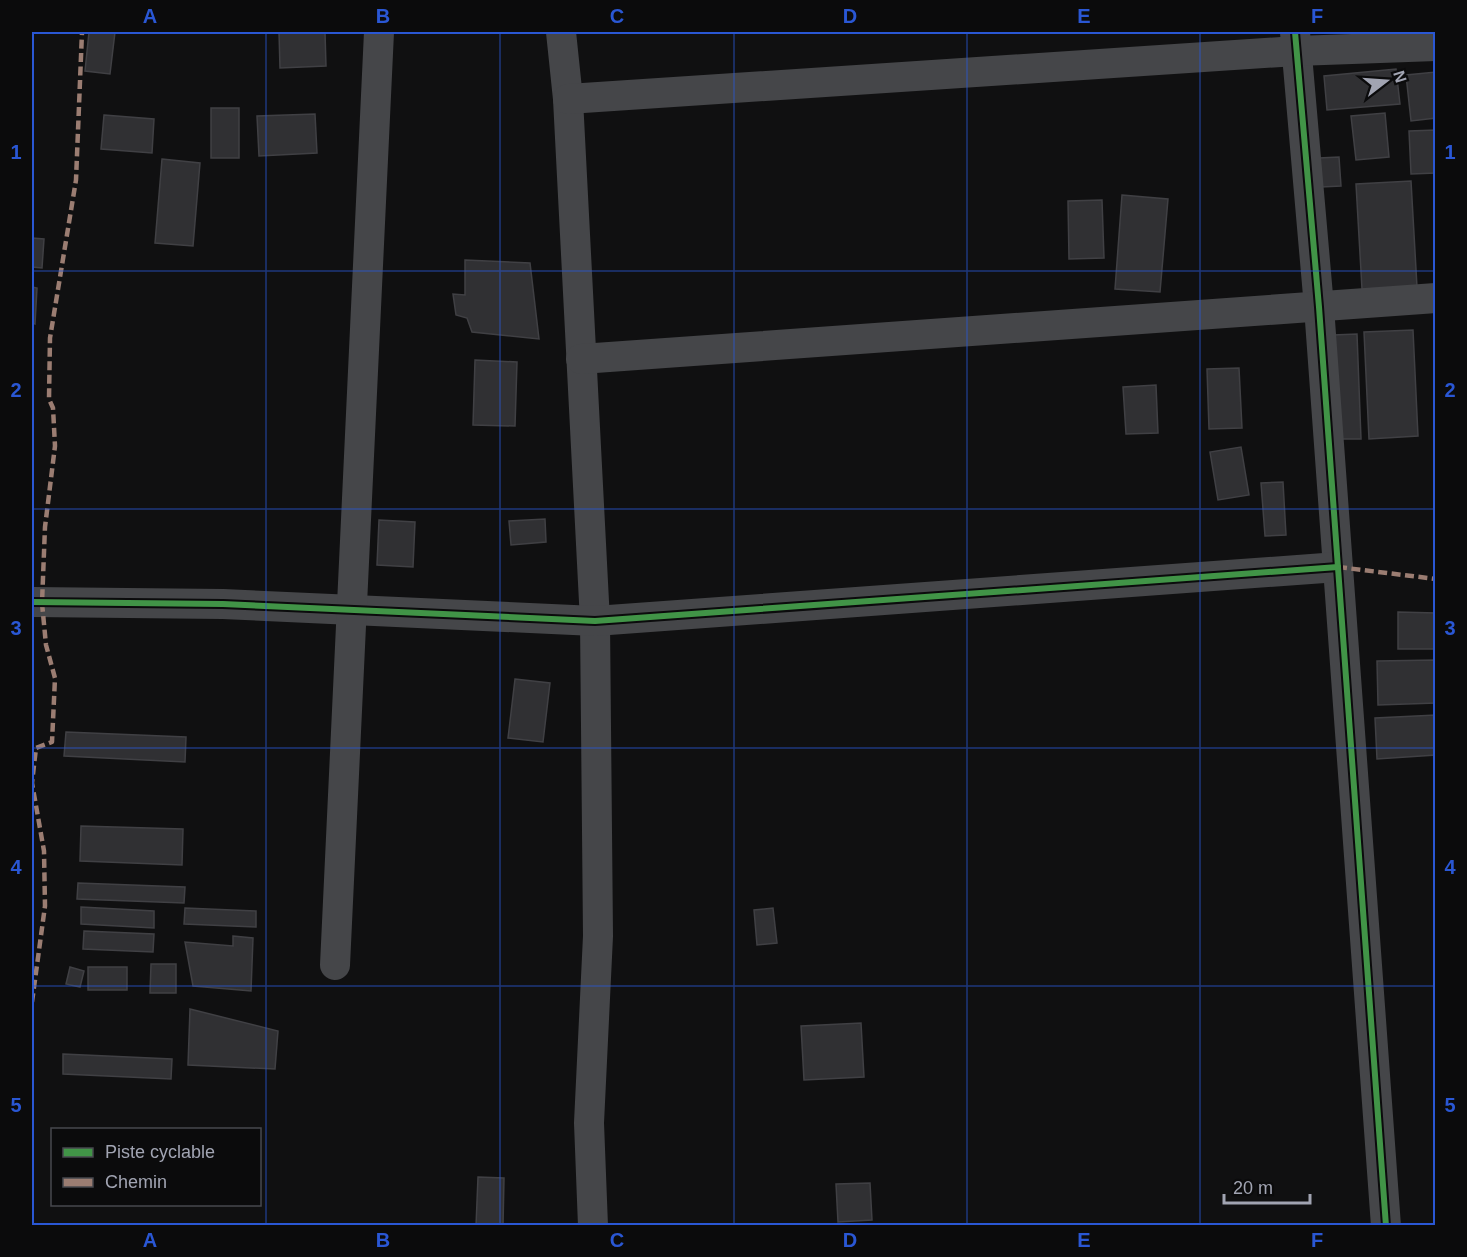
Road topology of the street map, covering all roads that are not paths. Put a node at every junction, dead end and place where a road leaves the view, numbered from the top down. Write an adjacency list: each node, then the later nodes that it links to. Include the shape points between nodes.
1 (379, 32): 11 (street)
2 (561, 32): 5 (street)
3 (1296, 41): 4 (street); 5 (street); 7 (street)
4 (1436, 46)
5 (568, 99): 8 (street)
6 (1436, 298): 7 (street)
7 (1318, 307): 8 (street); 9 (street)
8 (581, 359): 12 (street)
9 (1338, 567): 12 (street); 15 (street)
10 (32, 602): 11 (street, via 223,604)
11 (353, 611): 12 (street); 13 (street)
12 (595, 621): 14 (street, via 598,936 590,1123)
13 (334, 965)
14 (593, 1226)
15 (1386, 1226)

